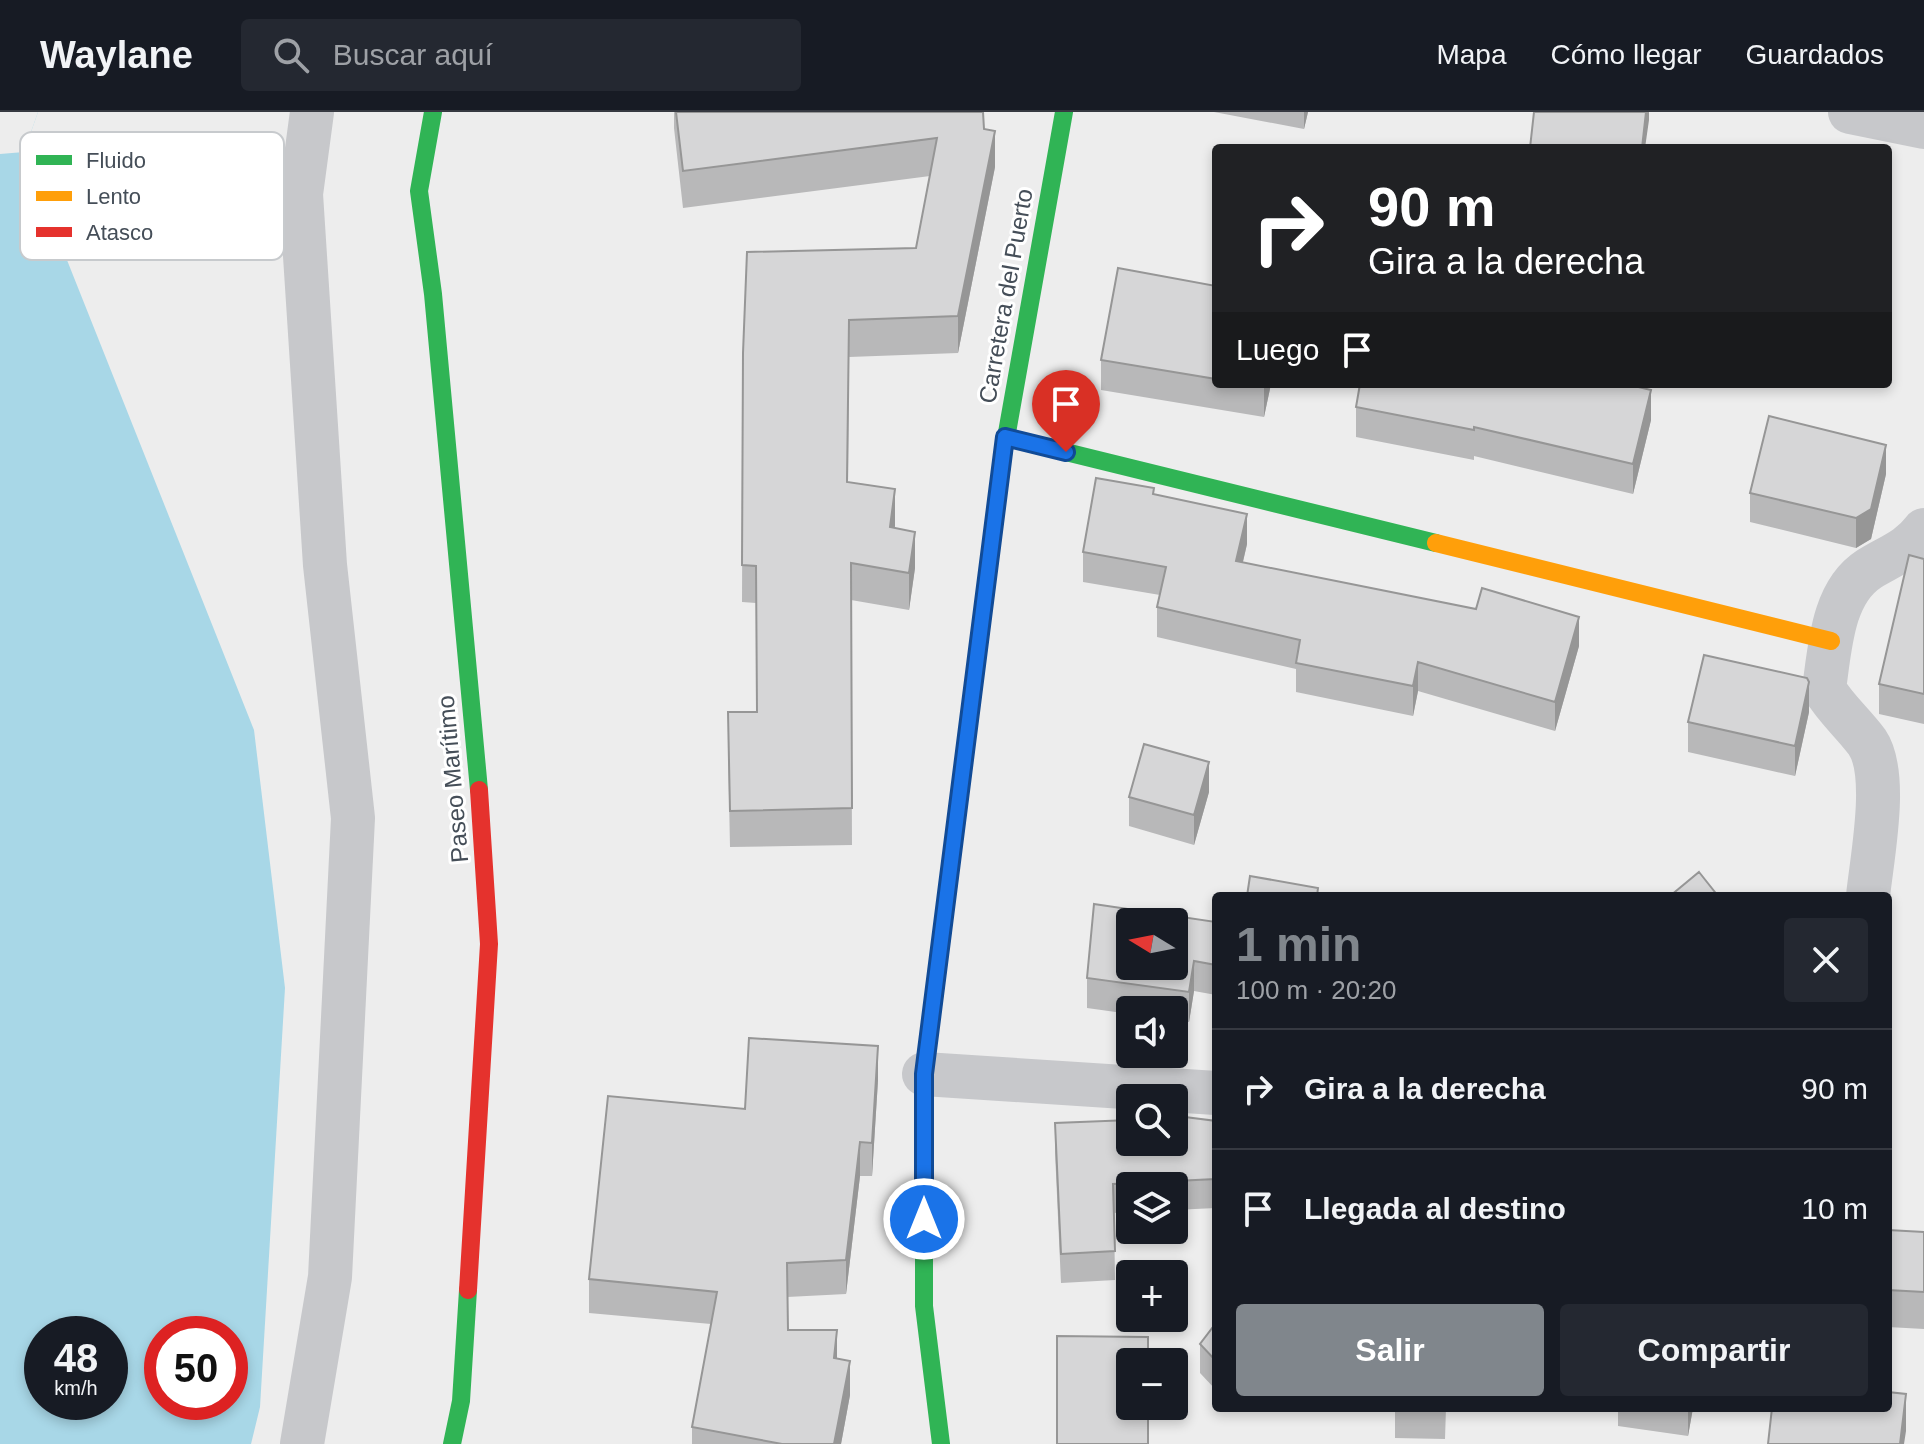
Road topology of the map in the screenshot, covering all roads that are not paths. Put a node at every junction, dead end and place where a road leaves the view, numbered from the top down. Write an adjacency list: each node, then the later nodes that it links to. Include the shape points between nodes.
1 (312, 112): 12 (street, via 301,194 325,565 353,818 330,1277)
2 (433, 112): 13 (street, Paseo Marítimo, via 419,191 484,845 489,944 461,1401)
3 (1064, 112): 6 (street, Carretera del Puerto)
4 (1850, 112): 5 (street)
5 (1924, 127)
6 (1005, 437): 8 (street); 10 (street, Carretera del Puerto)
7 (1924, 530): 8 (street, via 1913,546 1847,586)
8 (1831, 641): 9 (street, via 1824,689 1868,744 1879,770)
9 (1868, 892)
10 (924, 1074): 11 (street); 14 (street, Carretera del Puerto, via 924,1306)
11 (1212, 1093)
12 (302, 1444)
13 (452, 1444)
14 (941, 1444)

